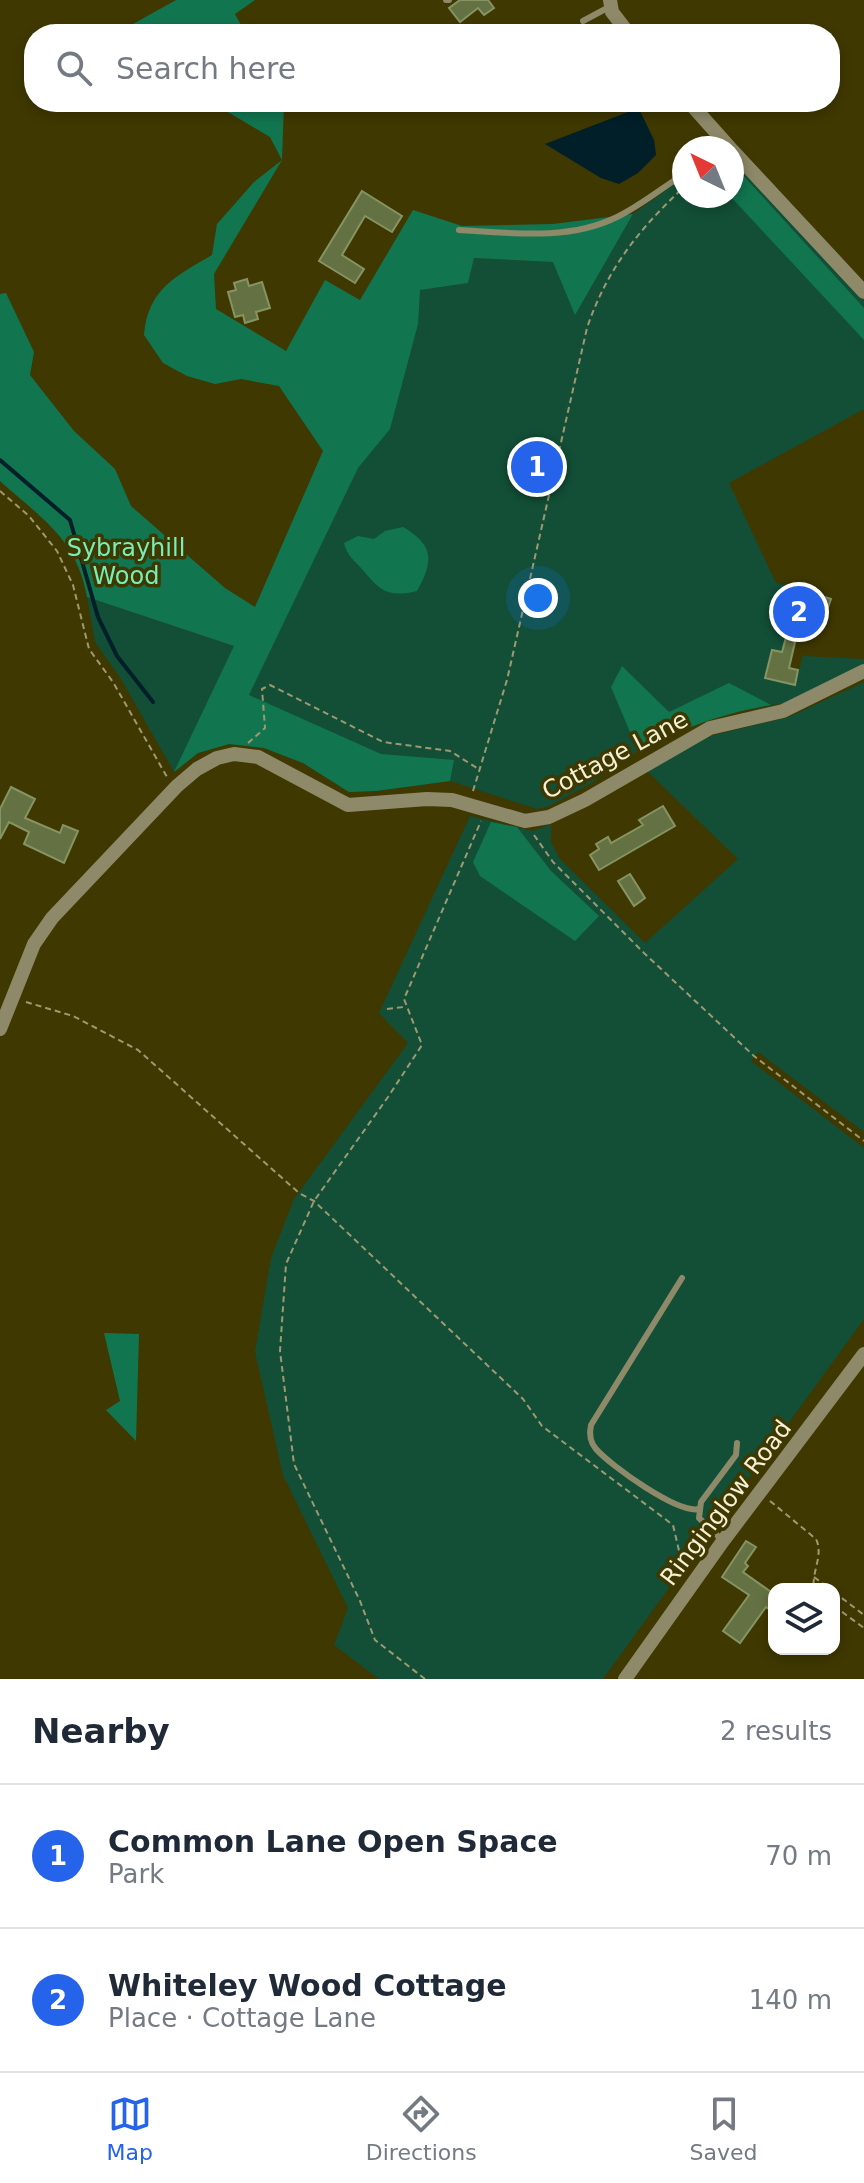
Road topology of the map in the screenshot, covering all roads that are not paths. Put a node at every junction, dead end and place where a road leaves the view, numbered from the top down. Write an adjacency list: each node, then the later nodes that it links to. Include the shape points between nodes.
1 (611, 3): 2 (lane); 3 (street)
2 (583, 21)
3 (621, 24)
4 (697, 112): 5 (street)
5 (718, 136)
6 (744, 165): 9 (street)
7 (672, 182): 8 (lane, via 616,218 584,228 539,234)
8 (459, 230)
9 (864, 292)
10 (864, 671): 11 (street, Cottage Lane, via 783,711 710,728 585,800 549,817 525,821 469,803 427,799 348,805 258,757 217,758 177,786 52,918 34,944)
11 (0, 1029)
12 (682, 1278): 15 (lane, via 589,1434 597,1450 663,1499)
13 (864, 1354): 16 (street, Ringinglow Road)
14 (737, 1443): 15 (lane, via 736,1455)
15 (699, 1509): 16 (lane, via 699,1518)
16 (723, 1541): 17 (street, Ringinglow Road)
17 (625, 1679)

